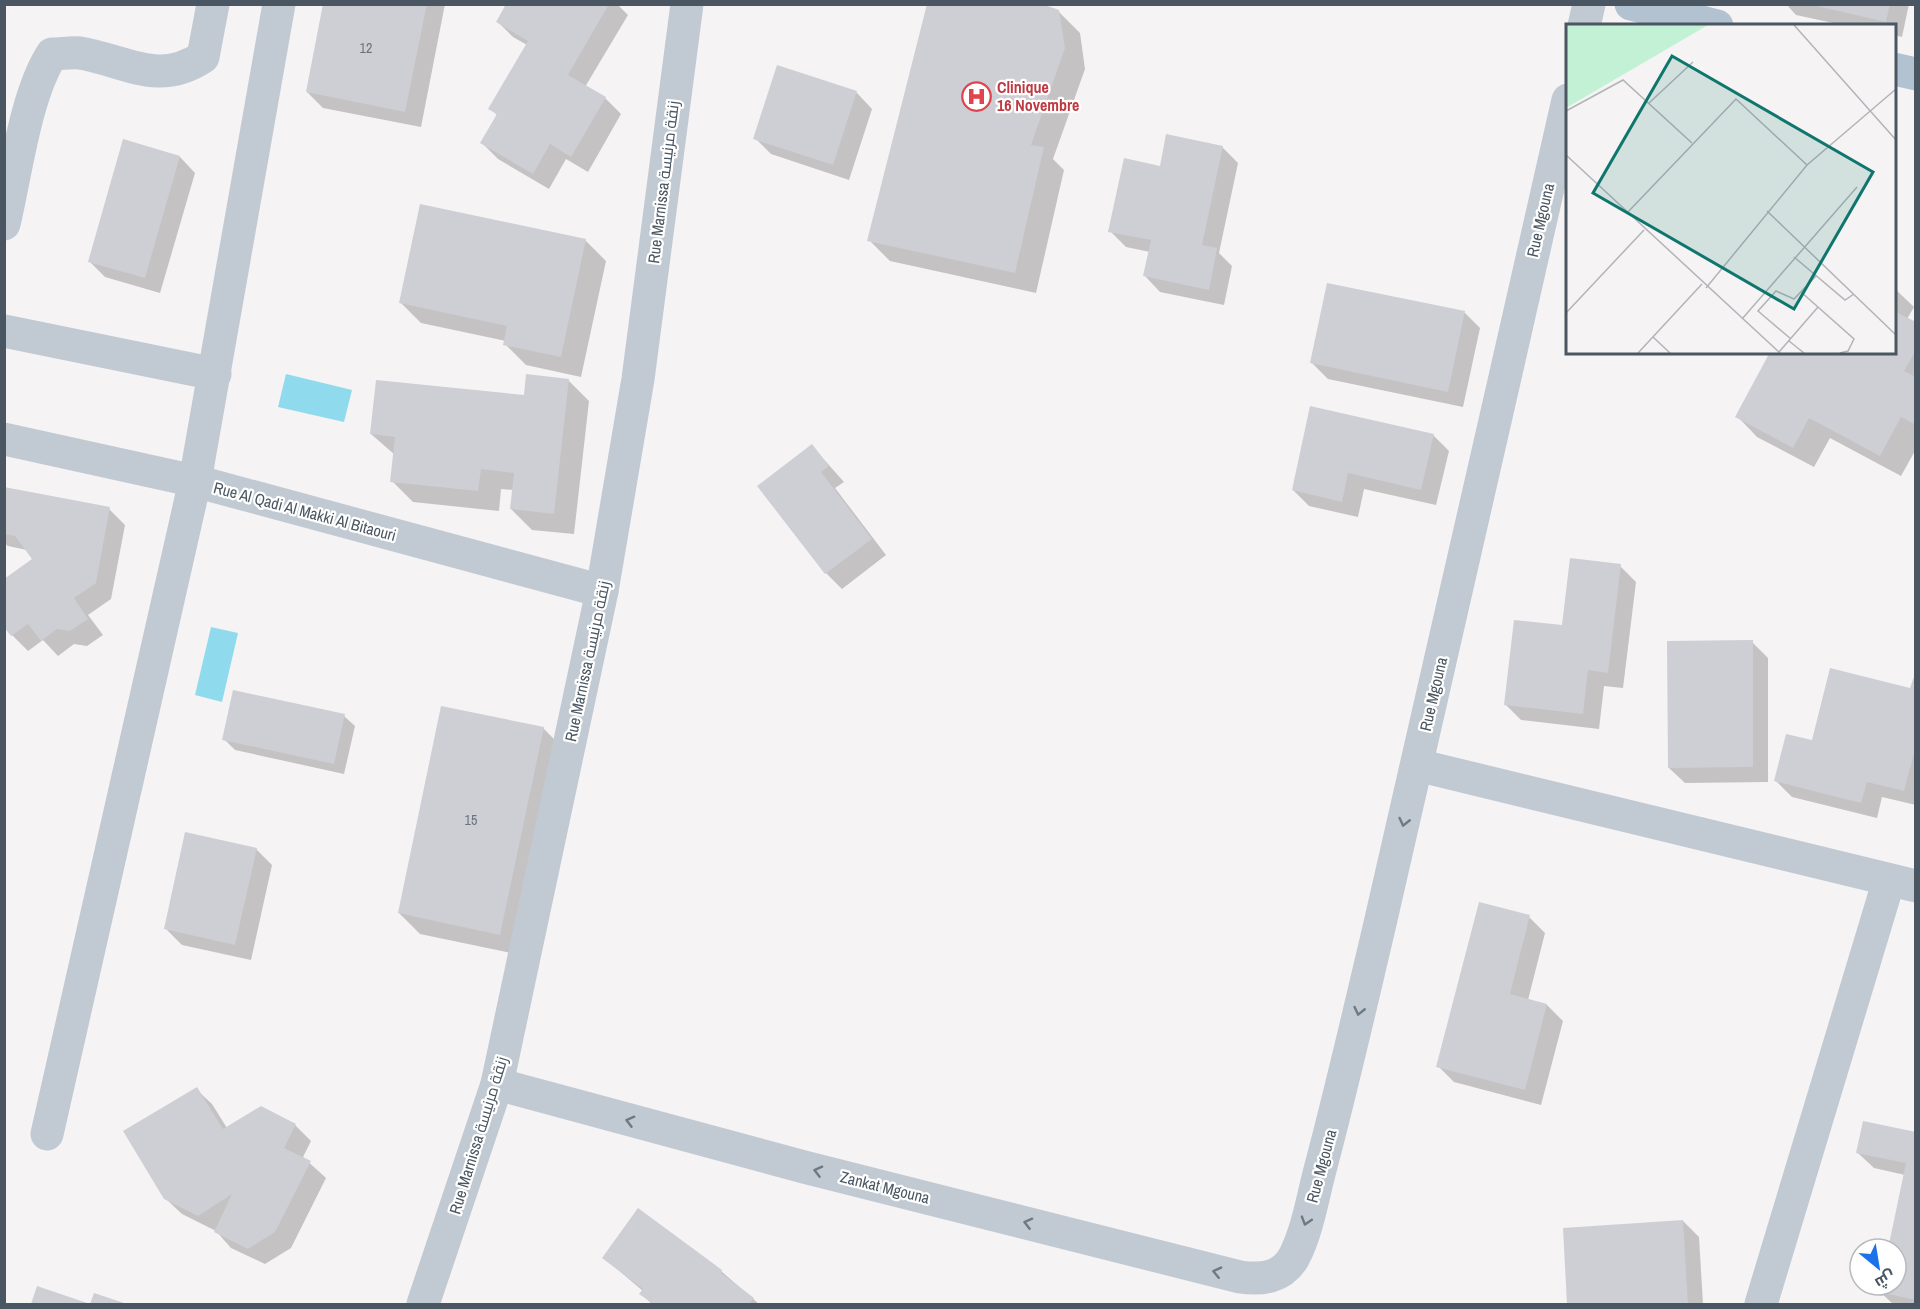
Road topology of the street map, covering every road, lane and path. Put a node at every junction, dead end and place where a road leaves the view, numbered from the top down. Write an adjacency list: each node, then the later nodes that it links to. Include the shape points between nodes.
1 (213, 4): 11 (street, via 202,57 187,67 159,73 78,53 52,54 42,70)
2 (279, 4): 14 (street)
3 (687, 4): 17 (street, Rue Marnissa زنقة مرنيسة, via 638,379)
4 (1589, 4): 6 (street)
5 (1631, 4): 7 (main road)
6 (1584, 24)
7 (1709, 24)
8 (1896, 69): 9 (main road)
9 (1916, 74)
10 (1566, 109): 18 (street, Rue Mgouna)
11 (12, 153): 12 (street)
12 (4, 224)
13 (4, 331): 14 (street)
14 (215, 374): 16 (street)
15 (4, 439): 16 (street, Rue Al Qadi Al Makki Al Bitaouri)
16 (195, 481): 17 (street, Rue Al Qadi Al Makki Al Bitaouri); 21 (street)
17 (602, 591): 20 (street, Rue Marnissa زنقة مرنيسة)
18 (1417, 765): 19 (street); 22 (street, Rue Mgouna, one-way to 22, via 1306,1222 1294,1256)
19 (1902, 883): 24 (street)
20 (498, 1084): 22 (street, Zankat Mgouna, one-way to 20, via 1258,1280 1196,1267); 23 (street, Rue Marnissa زنقة مرنيسة)
21 (47, 1134)
22 (1274, 1276)
23 (423, 1305)
24 (1761, 1305)

